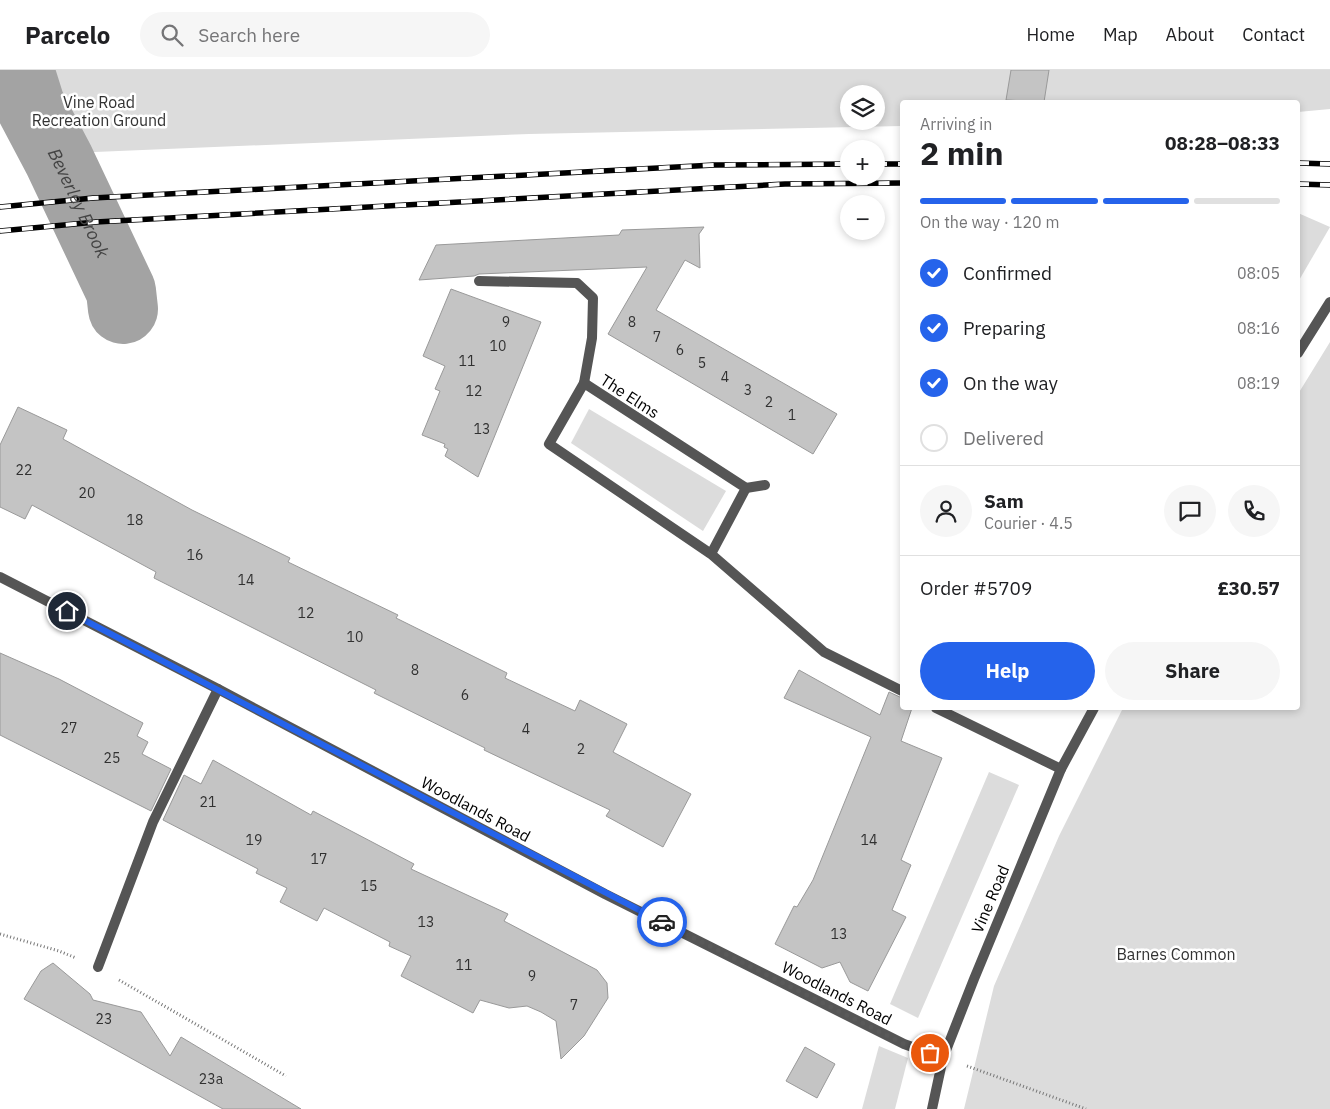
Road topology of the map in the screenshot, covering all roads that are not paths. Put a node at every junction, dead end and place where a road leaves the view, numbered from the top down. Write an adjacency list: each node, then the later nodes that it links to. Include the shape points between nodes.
1 (479, 281): 4 (street, via 577,283 592,298 592,338)
2 (1330, 302): 3 (street)
3 (1300, 350)
4 (584, 383): 6 (street, The Elms); 7 (street, The Elms, via 548,444)
5 (765, 485): 6 (street)
6 (746, 488): 7 (street)
7 (711, 554): 10 (street, The Elms, via 824,652)
8 (0, 577): 9 (street, Woodlands Road)
9 (218, 689): 14 (street, via 153,822); 15 (street, Woodlands Road, via 614,898 904,1044)
10 (900, 690)
11 (940, 710): 13 (street)
12 (1093, 710): 13 (street, Vine Road)
13 (1061, 769): 15 (street, Vine Road)
14 (98, 967)
15 (943, 1058): 16 (street, Vine Road)
16 (932, 1109)

